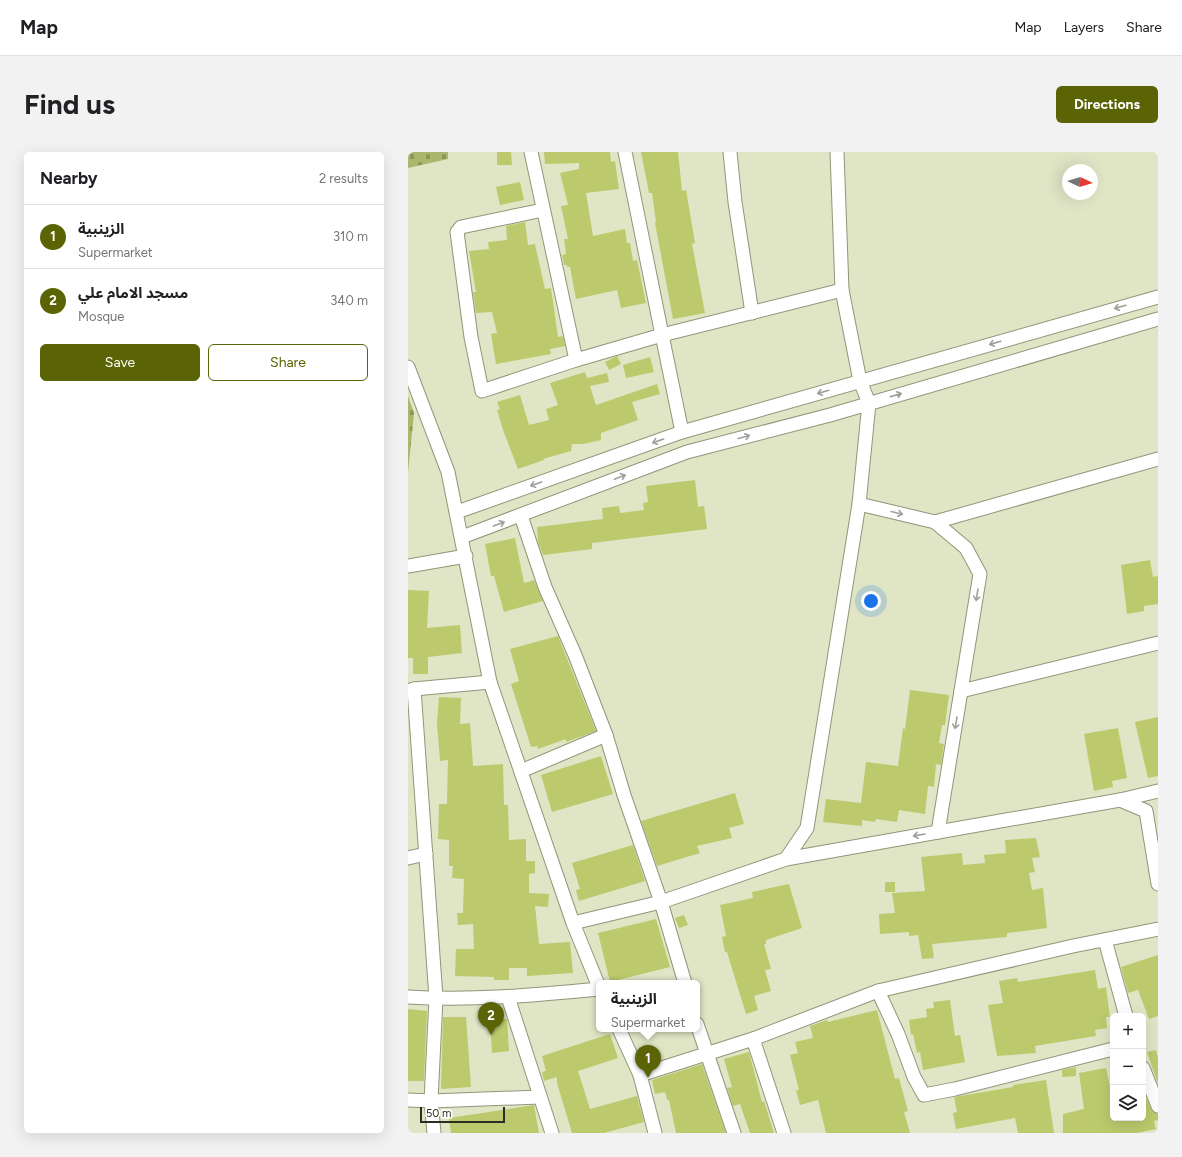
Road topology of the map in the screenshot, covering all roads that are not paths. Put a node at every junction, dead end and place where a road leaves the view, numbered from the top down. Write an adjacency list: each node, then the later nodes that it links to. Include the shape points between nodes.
1 (531, 152): 5 (street)
2 (625, 152): 10 (street)
3 (730, 152): 8 (street, via 734,202)
4 (837, 152): 6 (street)
5 (543, 210): 11 (street); 11 (street, via 461,227 456,232 471,337 482,391)
6 (842, 290): 8 (street); 13 (street)
7 (1158, 297): 13 (street, one-way to 13)
8 (752, 313): 10 (street)
9 (1158, 319): 14 (street, one-way to 9)
10 (662, 336): 11 (street); 15 (street)
11 (576, 360)
12 (408, 367): 18 (street, via 448,472)
13 (860, 381): 14 (street); 15 (street, one-way to 15)
14 (869, 403): 17 (street); 19 (street, one-way to 14, via 687,452)
15 (682, 432): 18 (street, one-way to 18)
16 (1158, 459): 20 (street)
17 (859, 504): 20 (street, one-way to 20); 35 (street, via 807,828)
18 (457, 512): 21 (street)
19 (521, 516): 21 (street, one-way to 19); 28 (street, via 545,587)
20 (935, 522): 27 (street, one-way to 27, via 966,548 980,574)
21 (462, 537): 22 (street)
22 (466, 556): 23 (street); 25 (street)
23 (408, 566)
24 (1158, 643): 27 (street)
25 (490, 682): 26 (street); 29 (street)
26 (411, 690): 33 (street)
27 (961, 691): 32 (street, one-way to 32)
28 (606, 736): 29 (street); 37 (street)
29 (521, 771): 38 (street)
30 (1158, 791): 31 (street)
31 (1120, 800): 32 (street); 36 (street, via 1146,811)
32 (938, 832): 35 (street, one-way to 35)
33 (426, 854): 34 (street); 47 (street)
34 (408, 858)
35 (786, 859): 37 (street)
36 (1158, 884)
37 (661, 902): 38 (street); 42 (street)
38 (573, 923): 41 (street)
39 (1158, 929): 40 (street)
40 (1105, 940): 44 (street); 48 (street)
41 (596, 980)
42 (684, 980)
43 (596, 988): 46 (street)
44 (878, 991): 51 (street); 52 (street, via 916,1082 924,1095)
45 (408, 997): 47 (street)
46 (508, 997): 47 (street); 56 (street)
47 (436, 998): 58 (street)
48 (1125, 1013)
49 (620, 1032): 54 (street)
50 (699, 1032): 53 (street)
51 (753, 1039): 53 (street); 64 (street)
52 (1110, 1050)
53 (706, 1053): 54 (street); 63 (street)
54 (640, 1075): 62 (street)
55 (1146, 1076): 59 (street)
56 (539, 1097): 58 (street); 61 (street)
57 (408, 1100): 58 (street)
58 (431, 1101): 60 (street)
59 (1158, 1106)
60 (434, 1133)
61 (552, 1133)
62 (655, 1133)
63 (734, 1133)
64 (784, 1133)

